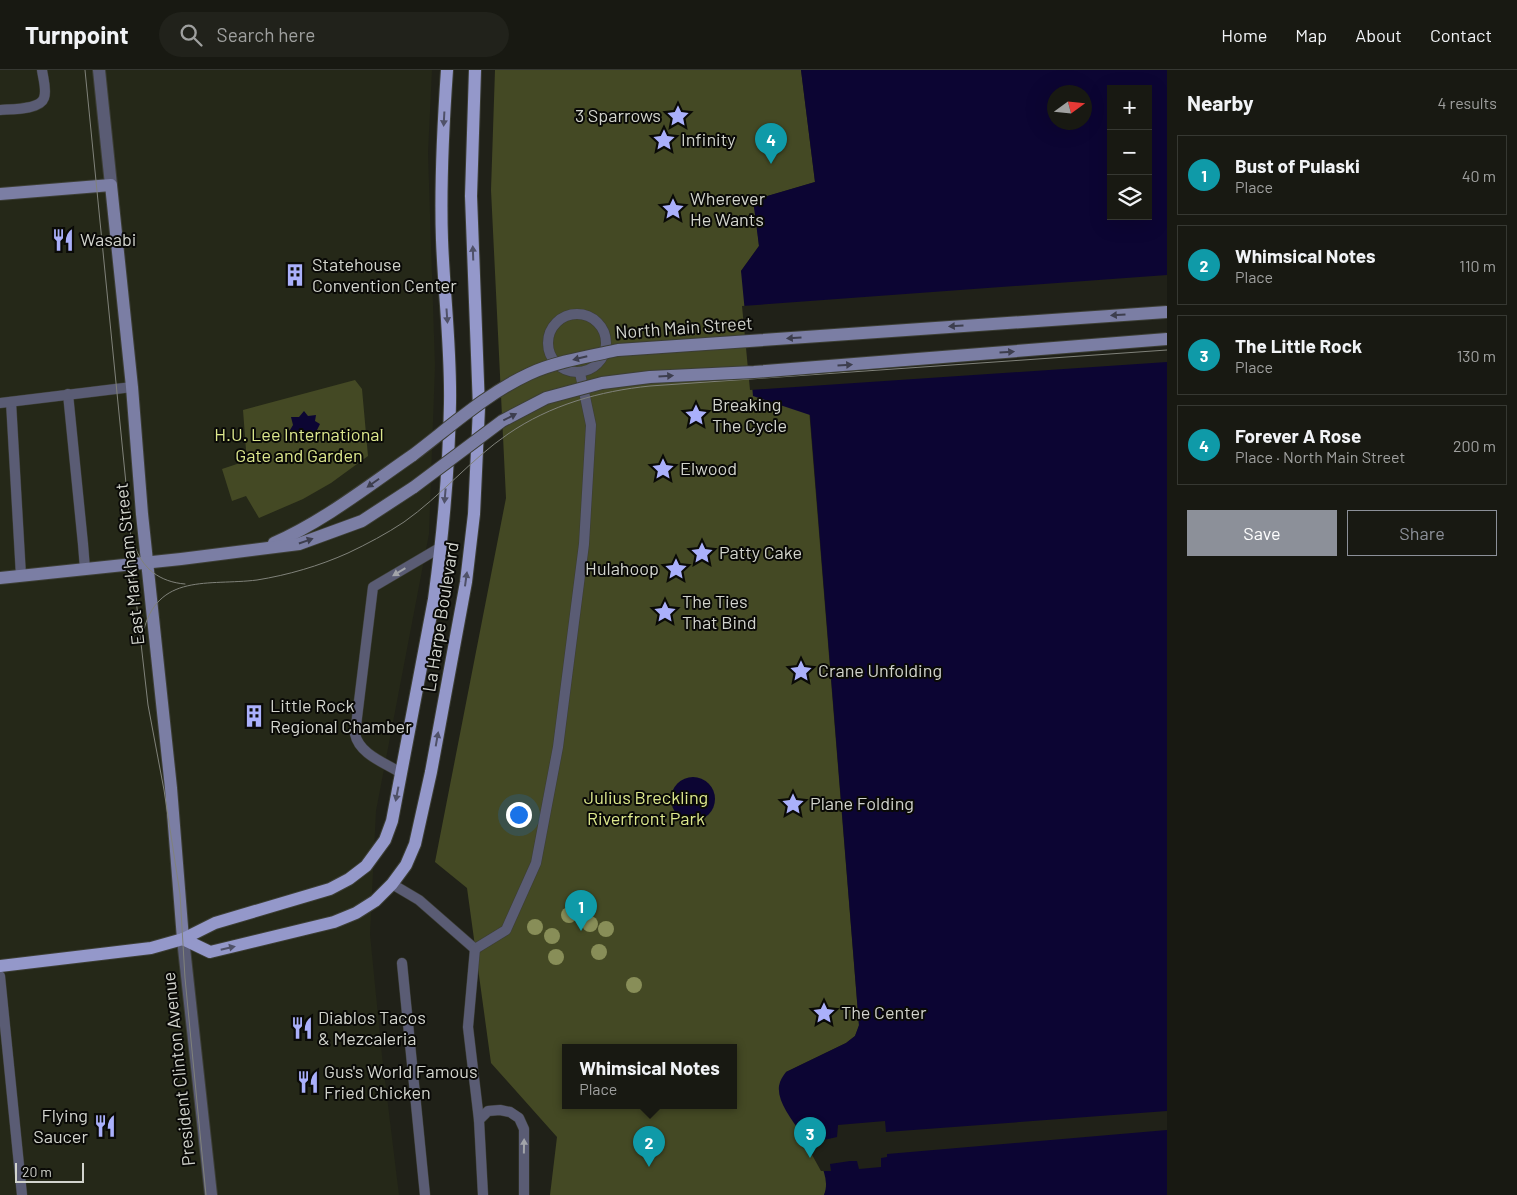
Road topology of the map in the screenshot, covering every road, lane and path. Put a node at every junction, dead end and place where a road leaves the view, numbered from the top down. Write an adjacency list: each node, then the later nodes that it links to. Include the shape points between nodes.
1 (42, 70): 5 (lane, via 43,100 32,107)
2 (99, 70): 6 (street)
3 (447, 70): 14 (main road, La Harpe Boulevard, one-way to 14, via 442,230 450,402)
4 (475, 70): 21 (main road, La Harpe Boulevard, one-way to 4, via 406,865 415,844 429,781 466,582 474,514 479,408 471,196)
5 (0, 110)
6 (110, 185): 7 (main road); 11 (main road, East Markham Street)
7 (0, 194)
8 (1167, 312): 15 (main road, North Main Street, one-way to 15, bridge, via 618,350 577,358 530,373 490,396 349,499 294,534)
9 (1167, 339): 15 (main road, North Main Street, one-way to 9, bridge, via 299,544 362,521 502,421 546,398 602,383)
10 (580, 372): 10 (lane, via 597,364 606,347 602,328 580,314 568,316 553,326 548,345 549,354 562,369); 23 (lane, via 591,425 584,544 558,747 536,863 506,930)
11 (132, 387): 12 (lane); 16 (main road, East Markham Street)
12 (68, 394): 13 (lane); 17 (lane)
13 (5, 402): 18 (lane)
14 (441, 547): 20 (main road, La Harpe Boulevard); 20 (lane, one-way to 20, via 374,587 355,734 362,749)
15 (258, 550): 16 (main road, North Main Street)
16 (147, 562): 17 (main road, North Main Street); 22 (main road, East Markham Street)
17 (84, 569): 18 (main road, North Main Street)
18 (21, 576): 19 (main road, North Main Street)
19 (0, 578)
20 (402, 773): 22 (main road, La Harpe Boulevard, one-way to 22, via 385,840 366,866 349,879 330,889 215,924)
21 (392, 884): 22 (main road, La Harpe Boulevard, one-way to 21, via 210,952 334,922 356,913); 23 (lane, via 418,900)
22 (183, 939): 25 (main road, via 151,948); 29 (street, President Clinton Avenue)
23 (475, 950): 27 (lane, via 468,1027)
24 (402, 963): 30 (lane)
25 (0, 966)
26 (0, 976): 28 (lane)
27 (479, 1120): 31 (lane); 32 (lane, one-way to 27, via 524,1129 518,1118 500,1110 488,1111)
28 (22, 1195)
29 (211, 1195)
30 (425, 1195)
31 (483, 1195)
32 (524, 1195)

